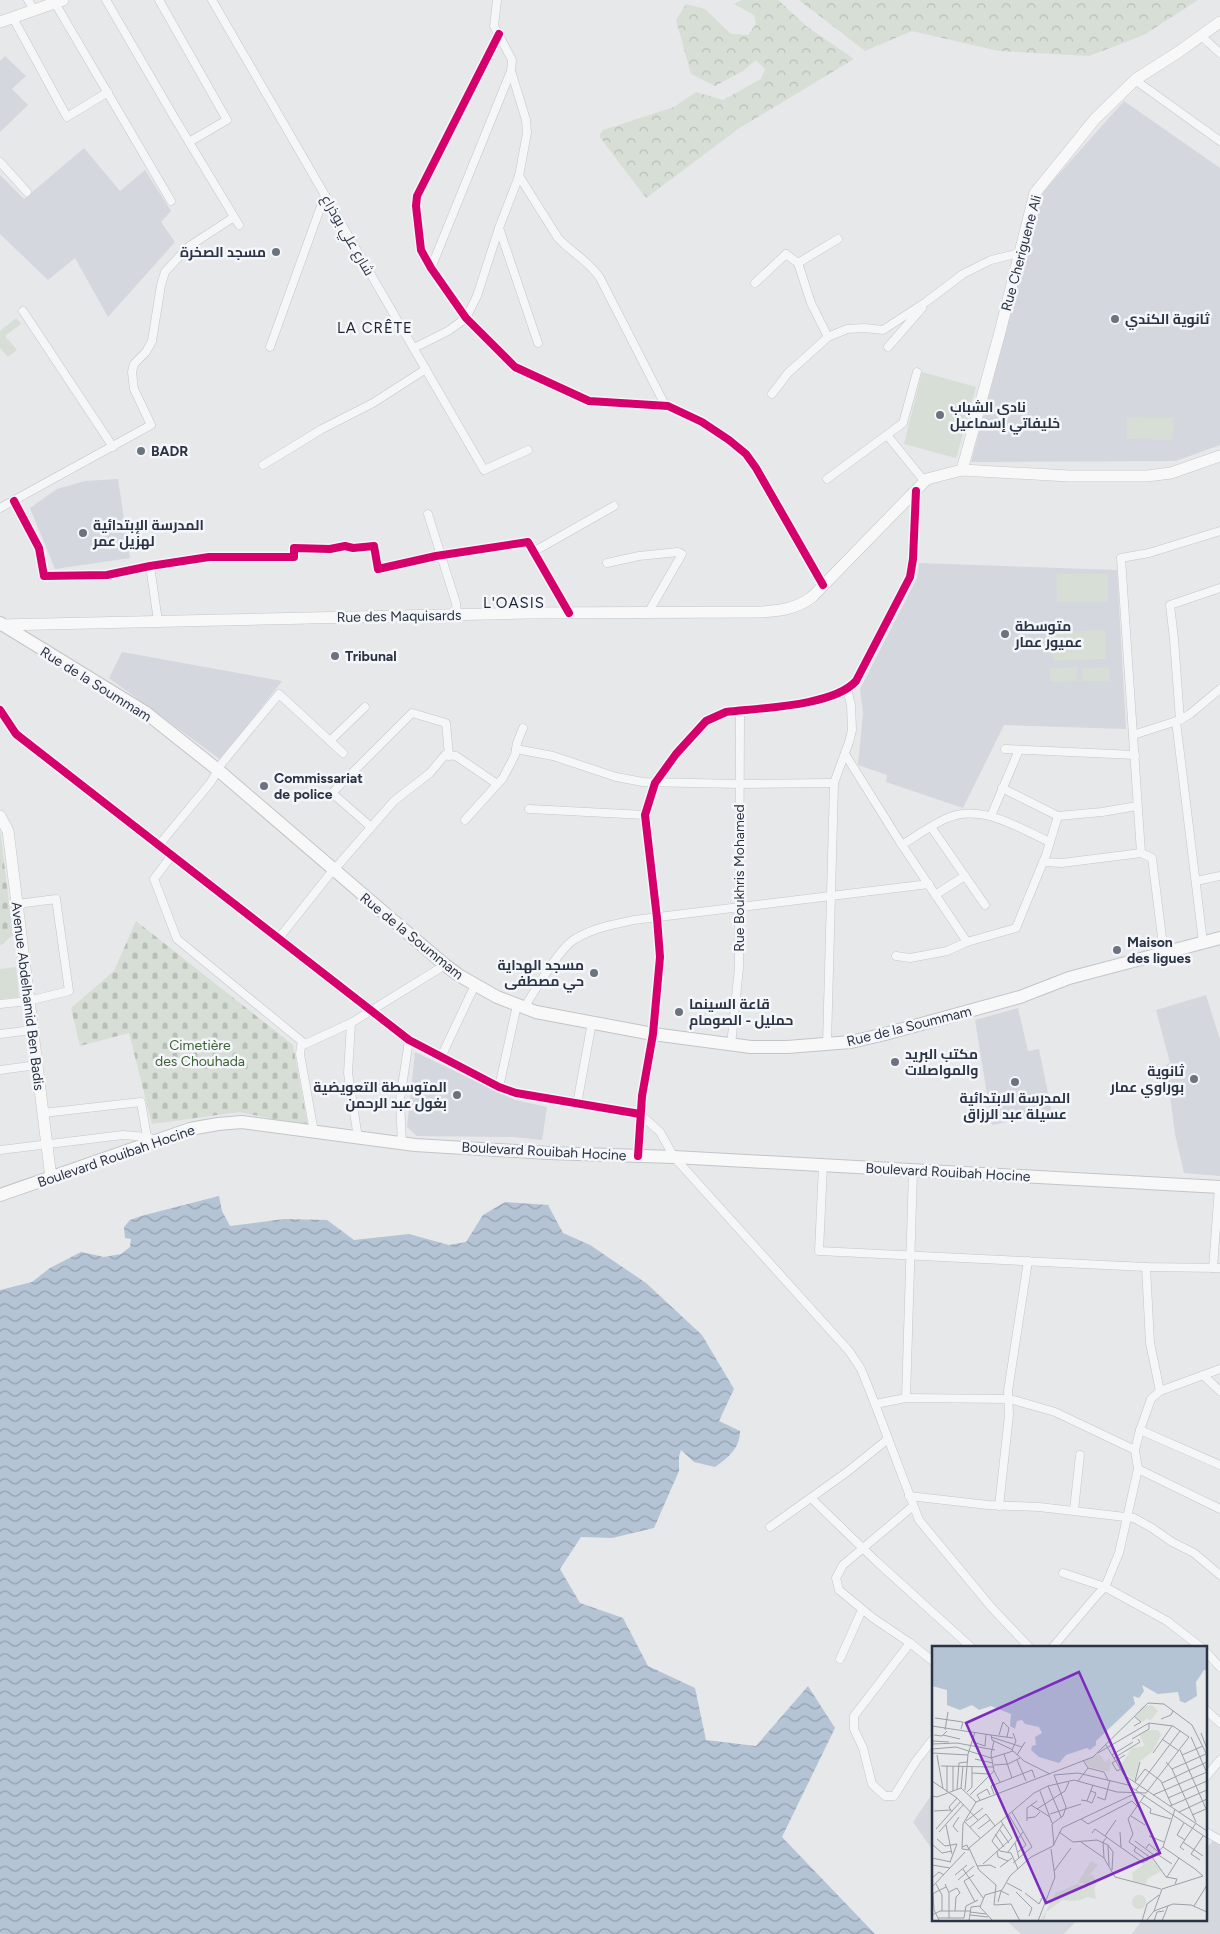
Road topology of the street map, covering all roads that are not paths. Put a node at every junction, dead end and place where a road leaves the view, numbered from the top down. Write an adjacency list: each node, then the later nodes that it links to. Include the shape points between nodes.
1 (106, 0): 17 (street)
2 (159, 0): 17 (street, via 227,120)
3 (212, 0): 21 (street, شارع علي بوذراع)
4 (497, 0): 10 (street, via 494,26)
5 (59, 1): 6 (main road); 15 (street)
6 (31, 5): 7 (main road)
7 (13, 18): 8 (main road); 15 (street, via 67,117)
8 (0, 22)
9 (1220, 22): 11 (main road, Rue Cheriguene Ali)
10 (498, 34): 13 (street, via 512,60); 29 (street, via 417,196 421,250)
11 (1200, 36): 12 (street); 14 (main road, Rue Cheriguene Ali)
12 (1220, 54)
13 (511, 71): 19 (street, via 527,133); 29 (street)
14 (1135, 80): 16 (street); 27 (main road, Rue Cheriguene Ali, via 1095,119 1035,193)
15 (108, 92): 22 (street)
16 (1220, 141)
17 (189, 142): 23 (street)
18 (0, 162): 20 (street)
19 (519, 176): 25 (street); 42 (street, via 558,238 582,257 600,278)
20 (28, 192)
21 (325, 195): 36 (street); 38 (street, شارع علي بوذراع)
22 (171, 200)
23 (234, 216): 24 (street); 44 (street, via 188,247 168,267 163,277 152,341 134,364 132,372 134,389 151,425)
24 (239, 225)
25 (499, 228): 33 (street, via 477,296); 35 (street)
26 (838, 239): 28 (street)
27 (1020, 253): 31 (street, via 991,260 963,274); 48 (main road, Rue Cheriguene Ali)
28 (798, 263): 30 (street, via 786,254); 34 (street, via 811,303)
29 (431, 268): 33 (street)
30 (755, 283)
31 (926, 302): 34 (street, via 883,330 847,329); 37 (street)
32 (23, 311): 44 (street)
33 (466, 318): 38 (street); 42 (street, via 515,367 580,398 598,403)
34 (828, 337): 41 (street, via 788,373)
35 (538, 343)
36 (270, 347)
37 (888, 347)
38 (414, 348): 39 (street, شارع علي بوذراع)
39 (426, 369): 45 (street, شارع علي بوذراع, via 484,470); 47 (street)
40 (917, 372): 43 (street, via 903,423)
41 (772, 394)
42 (665, 405): 61 (street, via 702,422 746,454 764,479)
43 (887, 435): 49 (street); 50 (street)
44 (113, 448): 52 (street)
45 (528, 450)
46 (1220, 456): 48 (main road, via 1171,473 1142,476)
47 (263, 465)
48 (962, 470): 50 (main road)
49 (827, 479)
50 (925, 482): 51 (main road, Rue des Maquisards)
51 (916, 491): 61 (main road, Rue des Maquisards); 68 (street, via 910,577 856,681)
52 (14, 501): 54 (street); 60 (street, via 39,548 44,576 107,575)
53 (614, 506): 57 (street)
54 (0, 508)
55 (428, 514): 58 (street)
56 (1220, 531): 75 (street, via 1149,553 1121,558)
57 (533, 552): 58 (street, via 528,542); 64 (street)
58 (441, 555): 60 (street, via 378,569 374,546 345,546 294,548 294,556 209,558); 65 (street)
59 (606, 563): 63 (street, via 640,556 682,554)
60 (150, 566): 66 (street)
61 (823, 585): 63 (main road, Rue des Maquisards, via 805,602 782,610)
62 (1220, 588): 73 (street, via 1170,605)
63 (648, 612): 64 (main road, Rue des Maquisards)
64 (569, 613): 65 (main road, Rue des Maquisards)
65 (457, 615): 66 (main road, Rue des Maquisards)
66 (158, 621): 67 (main road, Rue des Maquisards)
67 (1, 624): 84 (main road, Rue de la Soummam, via 145,712)
68 (846, 689): 72 (street, via 814,701); 81 (street, via 852,718)
69 (1220, 689): 73 (street)
70 (365, 707): 76 (street)
71 (0, 710): 100 (street, via 16,734)
72 (740, 710): 85 (street, via 719,714 706,721); 88 (street, Rue Boukhris Mohamed)
73 (1178, 720): 75 (street); 108 (street)
74 (522, 728): 77 (street)
75 (1134, 735): 83 (street)
76 (330, 741): 80 (street); 84 (street, via 279,694)
77 (516, 749): 85 (street, via 552,756 624,779); 87 (street)
78 (1005, 749): 79 (street)
79 (1019, 750): 83 (street); 89 (street)
80 (343, 753)
81 (845, 754): 86 (street); 101 (street)
82 (448, 756): 87 (street, via 456,756); 97 (street, via 394,801); 97 (street, via 446,723 412,713 332,793)
83 (1134, 756): 90 (street)
84 (218, 770): 100 (street); 105 (main road, Rue de la Soummam)
85 (655, 783): 88 (street); 92 (street)
86 (834, 783): 88 (street); 111 (street)
87 (497, 784): 96 (street)
88 (740, 784): 114 (street, Rue Boukhris Mohamed)
89 (1002, 788): 94 (street); 95 (street)
90 (1137, 806): 95 (street); 102 (street)
91 (529, 809): 92 (street)
92 (645, 815): 115 (street)
93 (0, 816): 112 (main road, Avenue Abdelhamid Ben Badis, via 8,831)
94 (991, 816): 98 (street, via 964,814); 99 (street)
95 (1058, 816): 99 (street)
96 (465, 820)
97 (371, 827): 105 (street)
98 (931, 827): 101 (street); 106 (street)
99 (1050, 842): 104 (street)
100 (159, 845): 103 (street)
101 (902, 845): 109 (street)
102 (1141, 854): 104 (street, via 1062,863); 120 (street, via 1152,858)
103 (172, 855): 116 (street); 134 (street, via 154,879 177,939)
104 (1043, 862): 118 (street, via 1016,928)
105 (333, 870): 116 (street); 122 (main road, Rue de la Soummam)
106 (965, 876): 110 (street); 113 (street)
107 (1220, 876): 108 (street)
108 (1196, 881): 119 (street)
109 (929, 884): 110 (street); 111 (street)
110 (935, 895): 118 (street)
111 (831, 896): 114 (street); 135 (street)
112 (17, 904): 124 (main road, Avenue Abdelhamid Ben Badis); 124 (street, via 56,899 69,991)
113 (985, 906)
114 (740, 907): 115 (street); 136 (street, Rue Boukhris Mohamed, via 739,968)
115 (657, 918): 126 (street, via 603,927 572,940); 132 (street, via 660,957)
116 (278, 938): 127 (street)
117 (1220, 938): 119 (main road, Rue de la Soummam)
118 (967, 942): 121 (street, via 910,958)
119 (1203, 942): 120 (main road, Rue de la Soummam)
120 (1164, 953): 135 (main road, Rue de la Soummam, via 1069,978 1020,997 886,1034)
121 (896, 956)
122 (444, 965): 123 (main road, Rue de la Soummam); 127 (street)
123 (475, 985): 126 (main road, Rue de la Soummam); 137 (street)
124 (28, 1001): 125 (street); 130 (main road, Avenue Abdelhamid Ben Badis)
125 (0, 1004)
126 (520, 1007): 128 (main road, Rue de la Soummam); 140 (street)
127 (372, 1010): 129 (street); 133 (street)
128 (592, 1022): 132 (main road, Rue de la Soummam); 141 (street)
129 (351, 1023): 134 (street); 146 (street, via 348,1073)
130 (32, 1030): 131 (street); 138 (main road, Avenue Abdelhamid Ben Badis)
131 (0, 1034)
132 (653, 1034): 136 (main road, Rue de la Soummam); 143 (street)
133 (409, 1040): 137 (street); 148 (street, via 400,1100)
134 (305, 1044): 144 (street, via 301,1046 300,1054)
135 (826, 1044): 136 (main road, Rue de la Soummam, via 787,1047)
136 (731, 1045)
137 (441, 1057): 140 (street)
138 (37, 1065): 139 (street); 142 (main road, Avenue Abdelhamid Ben Badis)
139 (0, 1070)
140 (499, 1087): 141 (street)
141 (577, 1104): 143 (street)
142 (43, 1113): 145 (street, via 141,1102); 147 (main road, Avenue Abdelhamid Ben Badis)
143 (640, 1114): 150 (street); 151 (street, via 660,1132)
144 (314, 1132): 145 (main road, Boulevard Rouibah Hocine, via 242,1122); 146 (main road, Boulevard Rouibah Hocine)
145 (152, 1138): 147 (street, via 123,1135); 154 (main road, Boulevard Rouibah Hocine)
146 (358, 1138): 148 (main road, Boulevard Rouibah Hocine)
147 (47, 1144): 149 (street); 154 (main road, Avenue Abdelhamid Ben Badis)
148 (402, 1144): 150 (main road, Boulevard Rouibah Hocine)
149 (0, 1150)
150 (638, 1156): 151 (main road, Boulevard Rouibah Hocine)
151 (674, 1157): 152 (main road, Boulevard Rouibah Hocine); 167 (street, via 849,1351 861,1369)
152 (823, 1166): 153 (main road, Boulevard Rouibah Hocine); 157 (street, via 819,1251)
153 (913, 1171): 155 (main road, Boulevard Rouibah Hocine); 157 (street)
154 (51, 1178): 156 (main road, Boulevard Rouibah Hocine)
155 (1219, 1187): 160 (street)
156 (0, 1195)
157 (910, 1255): 158 (street); 165 (street)
158 (1028, 1261): 159 (street); 166 (street, via 1008,1391)
159 (1146, 1267): 160 (street); 163 (street, via 1150,1343)
160 (1217, 1268)
161 (1220, 1369): 162 (street)
162 (1203, 1375): 163 (street); 164 (street)
163 (1160, 1391): 168 (street, via 1151,1399)
164 (1220, 1391)
165 (906, 1398): 166 (street); 167 (street)
166 (1010, 1399): 170 (street, via 1055,1412); 177 (street)
167 (875, 1404): 169 (street)
168 (1140, 1430): 170 (street); 172 (street)
169 (888, 1439): 174 (street); 175 (street)
170 (1135, 1450): 173 (street)
171 (1080, 1456): 179 (street)
172 (1220, 1464)
173 (1138, 1469): 178 (street); 180 (street)
174 (909, 1496): 176 (street); 177 (street)
175 (810, 1498): 181 (street); 182 (street)
176 (913, 1506): 182 (street); 189 (street, via 919,1520 950,1558)
177 (999, 1506): 179 (street)
178 (1220, 1509)
179 (1074, 1510): 180 (street)
180 (1128, 1517): 184 (street, via 1194,1553); 185 (street, via 1120,1553)
181 (770, 1527)
182 (862, 1548): 186 (street, via 840,1568 836,1581 838,1590); 188 (street)
183 (1063, 1573): 185 (street)
184 (1220, 1575)
185 (1105, 1587): 190 (street); 191 (street, via 1168,1621)
186 (862, 1610): 187 (street); 193 (street)
187 (910, 1643): 194 (street); 198 (street, via 854,1716 854,1729 872,1784 885,1796 894,1796)
188 (970, 1646)
189 (1028, 1646)
190 (1054, 1646)
191 (1199, 1646)
192 (1208, 1654): 195 (street)
193 (840, 1658)
194 (932, 1660)
195 (1220, 1667)
196 (1208, 1712): 197 (street)
197 (1220, 1722)
198 (932, 1741)
199 (1220, 1760): 200 (street)
200 (1208, 1775)
201 (1208, 1833): 202 (street)
202 (1220, 1840)

